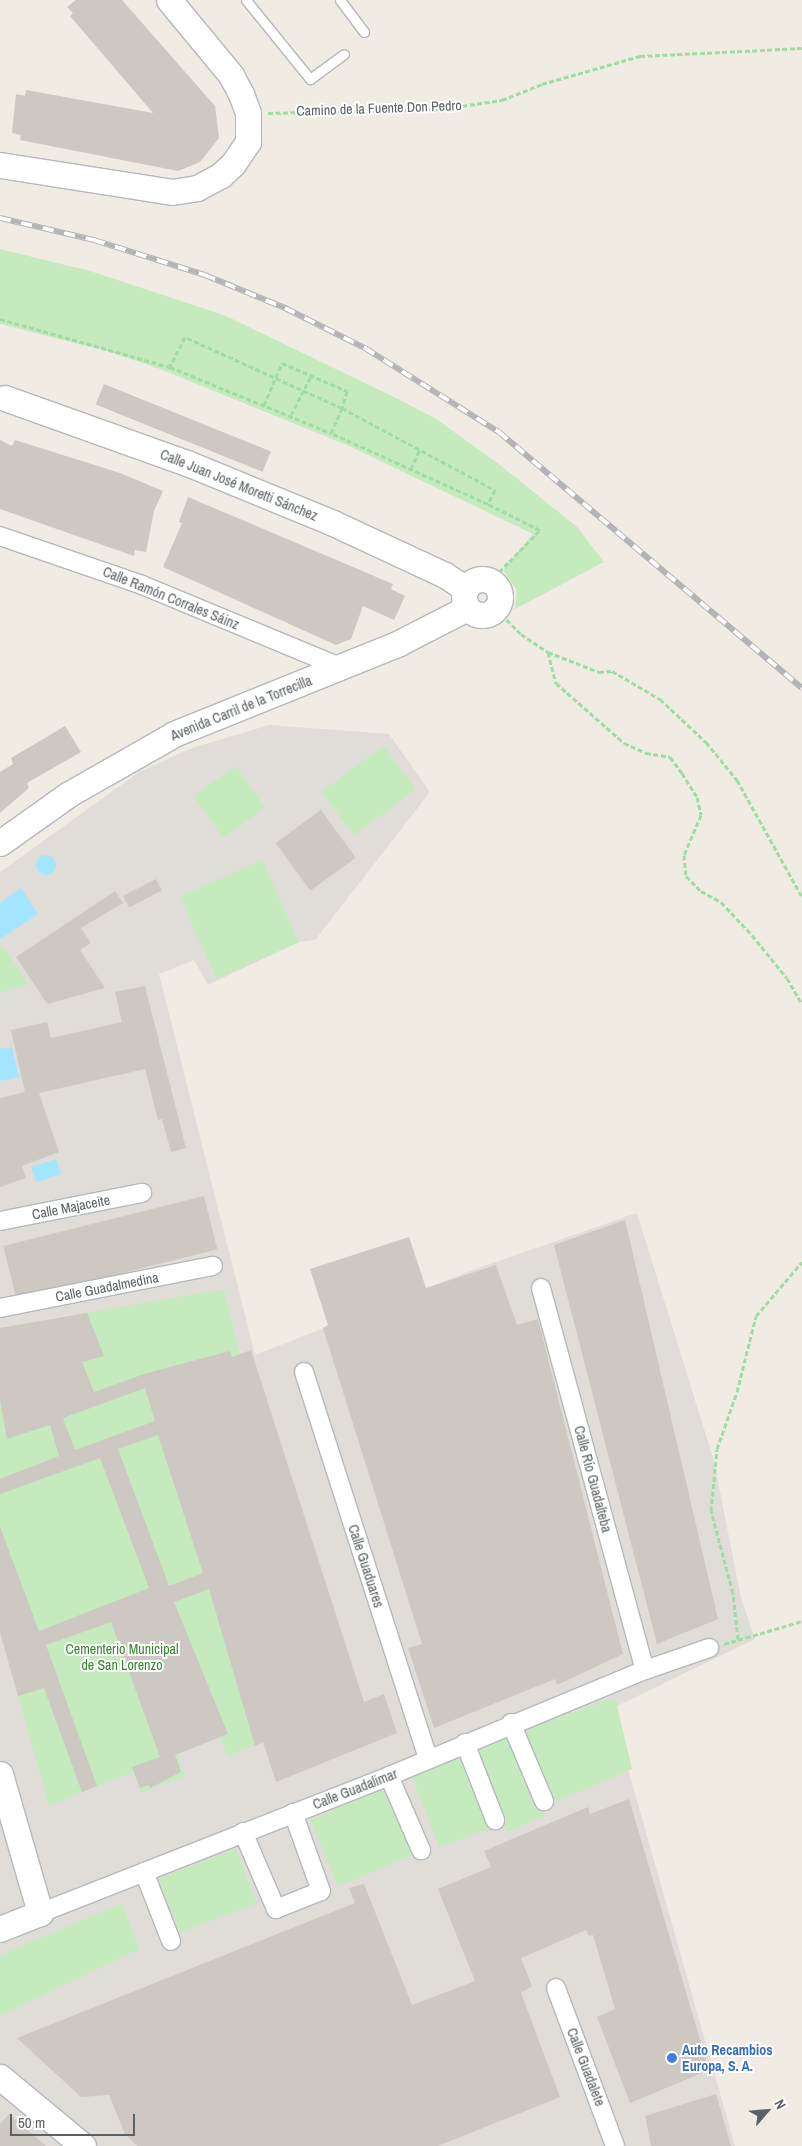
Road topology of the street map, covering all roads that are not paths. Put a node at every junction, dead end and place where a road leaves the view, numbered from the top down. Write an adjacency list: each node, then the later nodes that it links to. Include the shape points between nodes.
1 (169, 0): 6 (main road, via 231,75 248,113 248,142 233,164 208,182 184,191 158,192)
2 (246, 0): 5 (lane, via 310,79)
3 (340, 0): 4 (lane)
4 (364, 32)
5 (344, 54)
6 (0, 165)
7 (2, 394): 9 (main road, Calle Juan José Moretti Sánchez, via 187,463 333,523)
8 (0, 536): 11 (street, Calle Ramón Corrales Sáinz, via 142,585)
9 (469, 589): 10 (main road, Avenida Carril de la Torrecilla, via 476,580 490,581 500,594); 11 (main road, Avenida Carril de la Torrecilla, via 399,643)
10 (496, 609)
11 (340, 667): 12 (main road, Avenida Carril de la Torrecilla, via 174,734 69,794)
12 (0, 843)
13 (142, 1193): 14 (street, Calle Majaceite)
14 (0, 1221)
15 (213, 1266): 17 (street, Calle Guadalmedina)
16 (541, 1288): 20 (street, Calle Río Guadalteba)
17 (0, 1308)
18 (304, 1372): 23 (street, Calle Guaduares)
19 (709, 1648): 20 (street, Calle Guadalimar)
20 (646, 1670): 21 (street, Calle Guadalimar)
21 (511, 1724): 22 (street, Calle Guadalimar); 26 (street)
22 (465, 1743): 23 (street, Calle Guadalimar); 28 (street)
23 (428, 1759): 25 (street, Calle Guadalimar)
24 (0, 1774): 32 (main road)
25 (389, 1776): 27 (street, Calle Guadalimar); 30 (street)
26 (544, 1801)
27 (293, 1813): 29 (street, Calle Guadalimar); 29 (street, via 321,1891 276,1909)
28 (495, 1820)
29 (243, 1832): 31 (street, Calle Guadalimar)
30 (422, 1850)
31 (144, 1872): 32 (street, Calle Guadalimar); 34 (street)
32 (40, 1913): 33 (main road, Calle Guadalimar)
33 (0, 1929)
34 (171, 1941)
35 (556, 1988): 38 (street, Calle Guadalete)
36 (0, 2077): 37 (main road)
37 (83, 2146)
38 (615, 2146)

